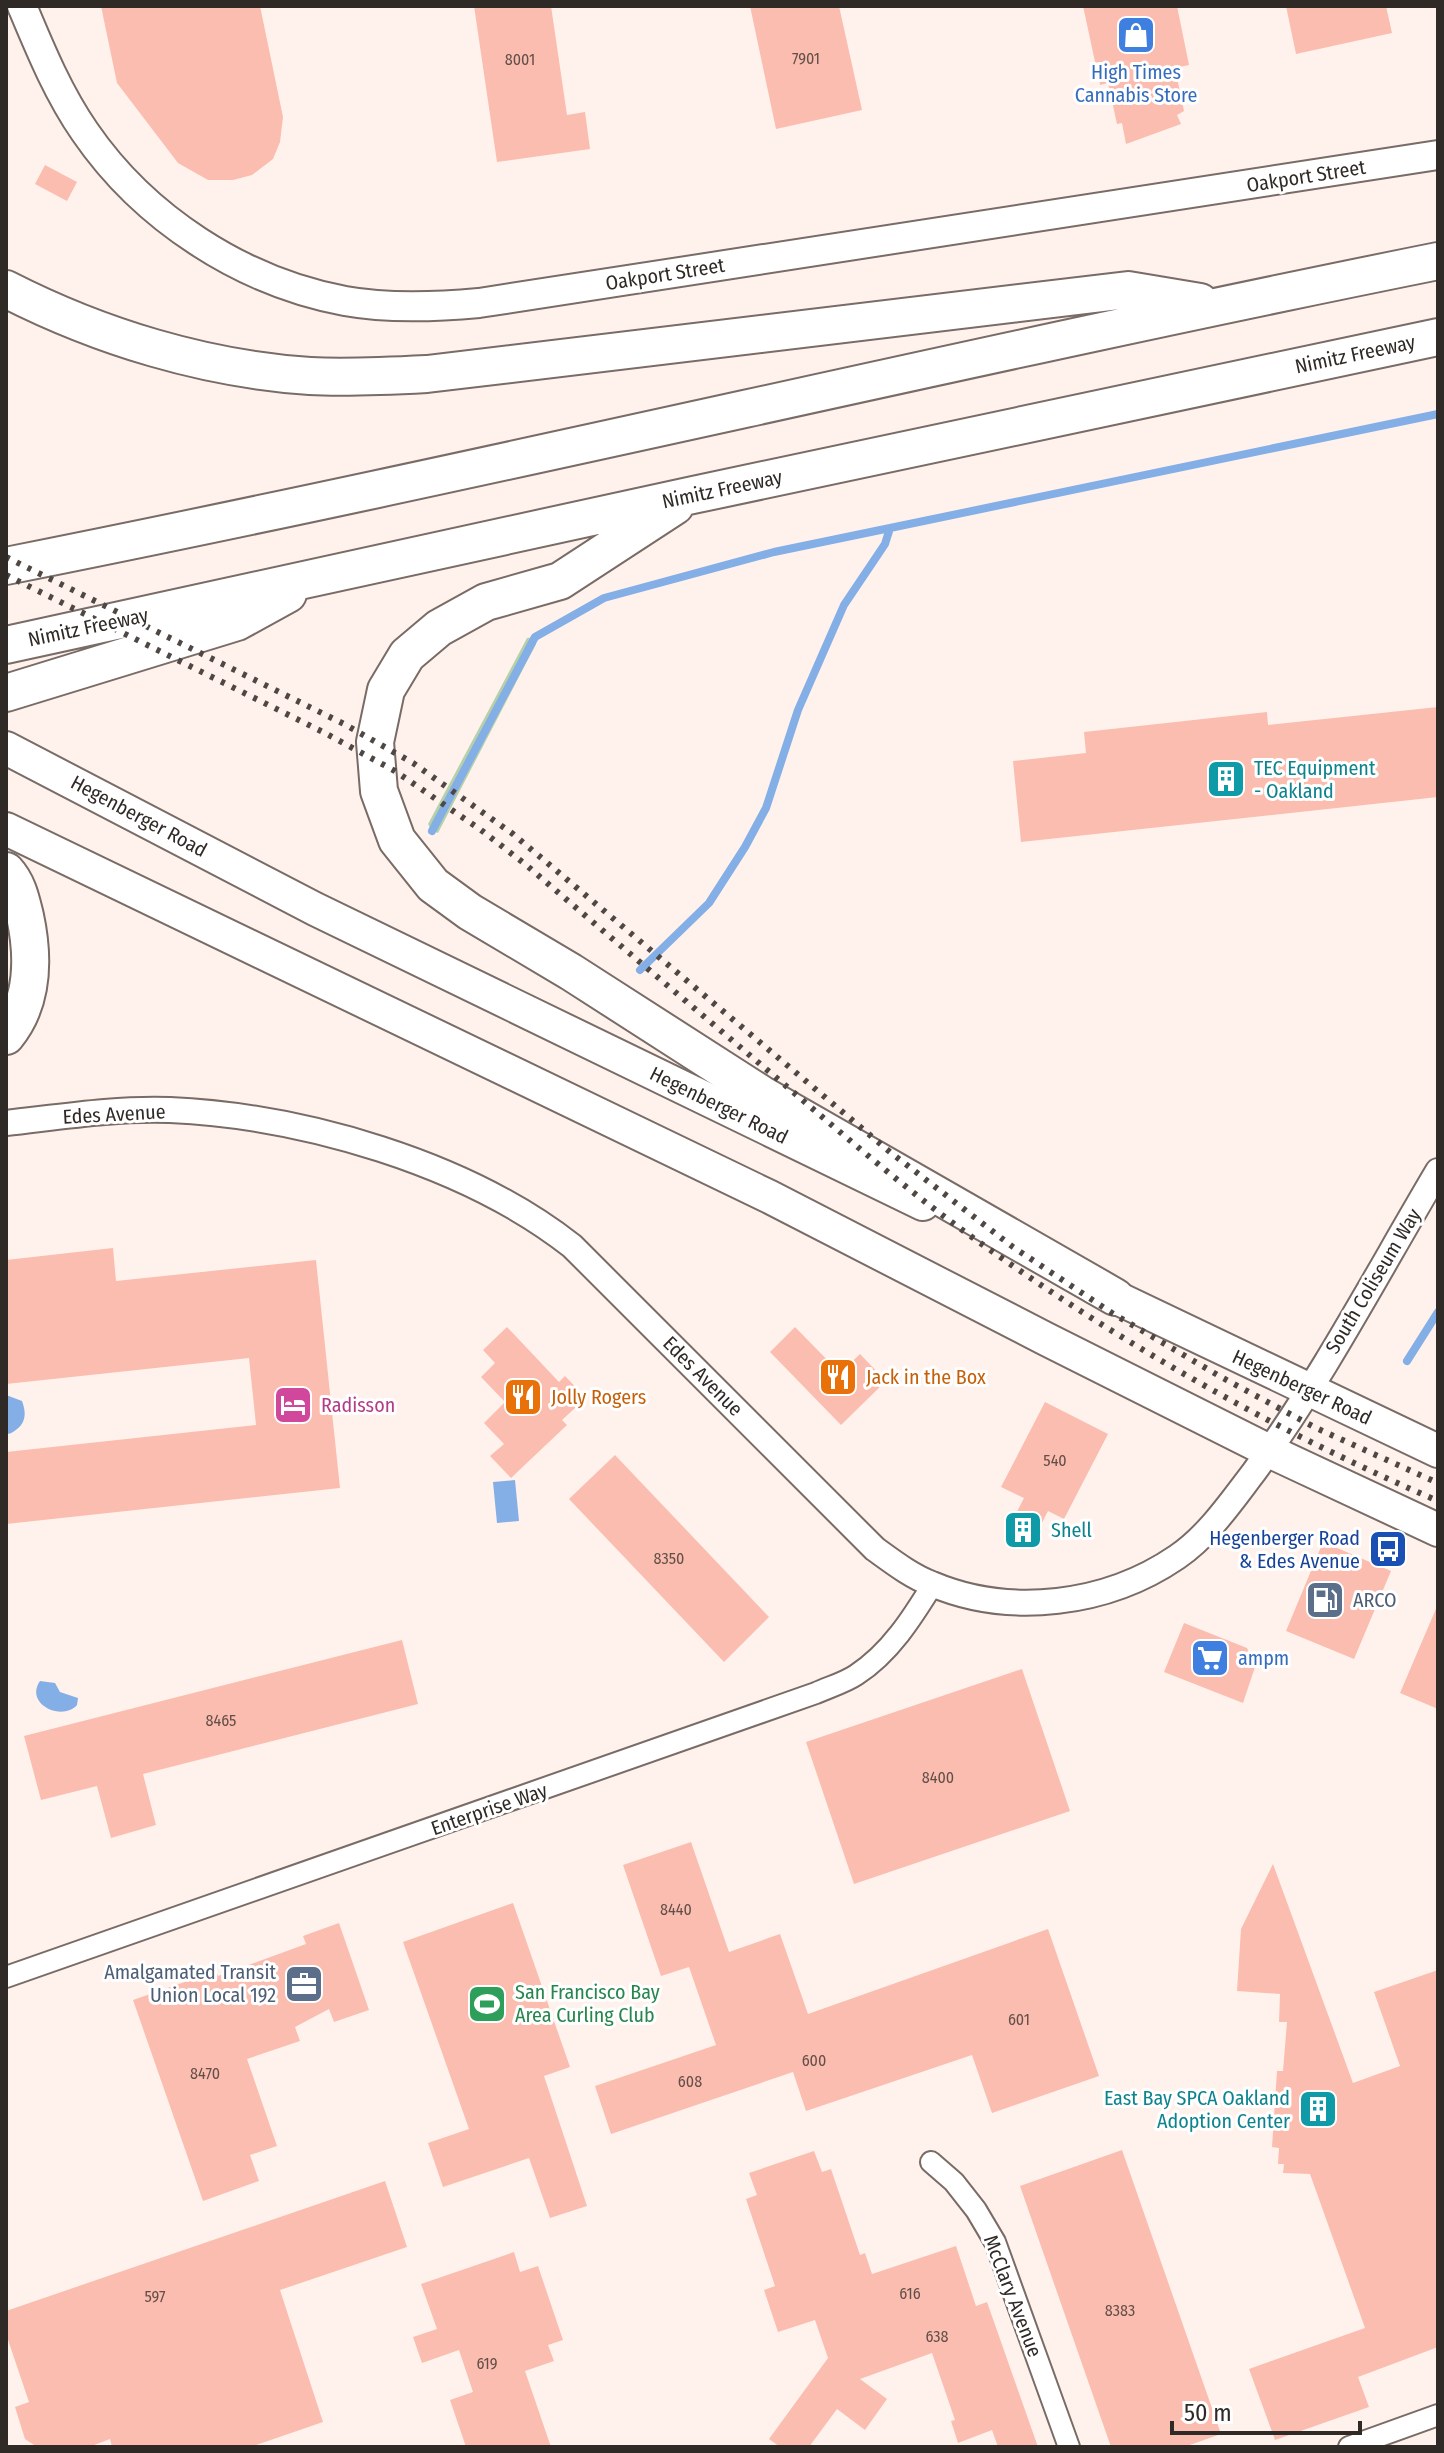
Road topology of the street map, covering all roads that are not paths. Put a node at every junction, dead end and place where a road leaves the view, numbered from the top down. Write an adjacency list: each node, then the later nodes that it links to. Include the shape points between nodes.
1 (22, 6): 2 (main road, Oakport Street, via 85,132 144,200 216,252 259,274 302,291 382,305 479,303)
2 (1438, 155)
3 (1438, 261): 5 (highway)
4 (6, 289): 5 (highway, via 92,328 156,348 220,363 341,377 427,374 1128,290)
5 (1220, 305): 8 (highway, via 263,515)
6 (1438, 337): 7 (highway, Nimitz Freeway)
7 (693, 495): 9 (highway, Nimitz Freeway); 18 (highway, via 560,581 486,602 439,628 407,655 386,690 375,742 379,791 397,840 433,885 470,912 761,1094)
8 (6, 566)
9 (321, 575): 10 (highway, Nimitz Freeway); 11 (highway, via 237,622)
10 (6, 645)
11 (6, 693)
12 (6, 748): 18 (main road, Hegenberger Road, via 315,909)
13 (6, 829): 20 (main road, via 770,1197)
14 (6, 871): 15 (highway, via 20,894 32,947 30,986)
15 (6, 1036)
16 (6, 1123): 23 (street, Edes Avenue, via 168,1110 247,1118 318,1130 492,1193 572,1246 849,1525 875,1549)
17 (1438, 1171): 19 (street, South Coliseum Way)
18 (1115, 1297): 19 (main road, Hegenberger Road)
19 (1308, 1391): 20 (street, Edes Avenue); 21 (main road, Hegenberger Road)
20 (1269, 1451): 22 (main road); 23 (street, Edes Avenue, via 1195,1542 1132,1582 1079,1599 1031,1602 983,1598)
21 (1438, 1451)
22 (1438, 1530)
23 (933, 1584): 24 (street, Enterprise Way, via 886,1650 855,1675 816,1693)
24 (6, 1977)
25 (931, 2162): 27 (street, McClary Avenue, via 954,2182 995,2242)
26 (1438, 2415): 28 (street)
27 (1069, 2447)
28 (1349, 2447)

